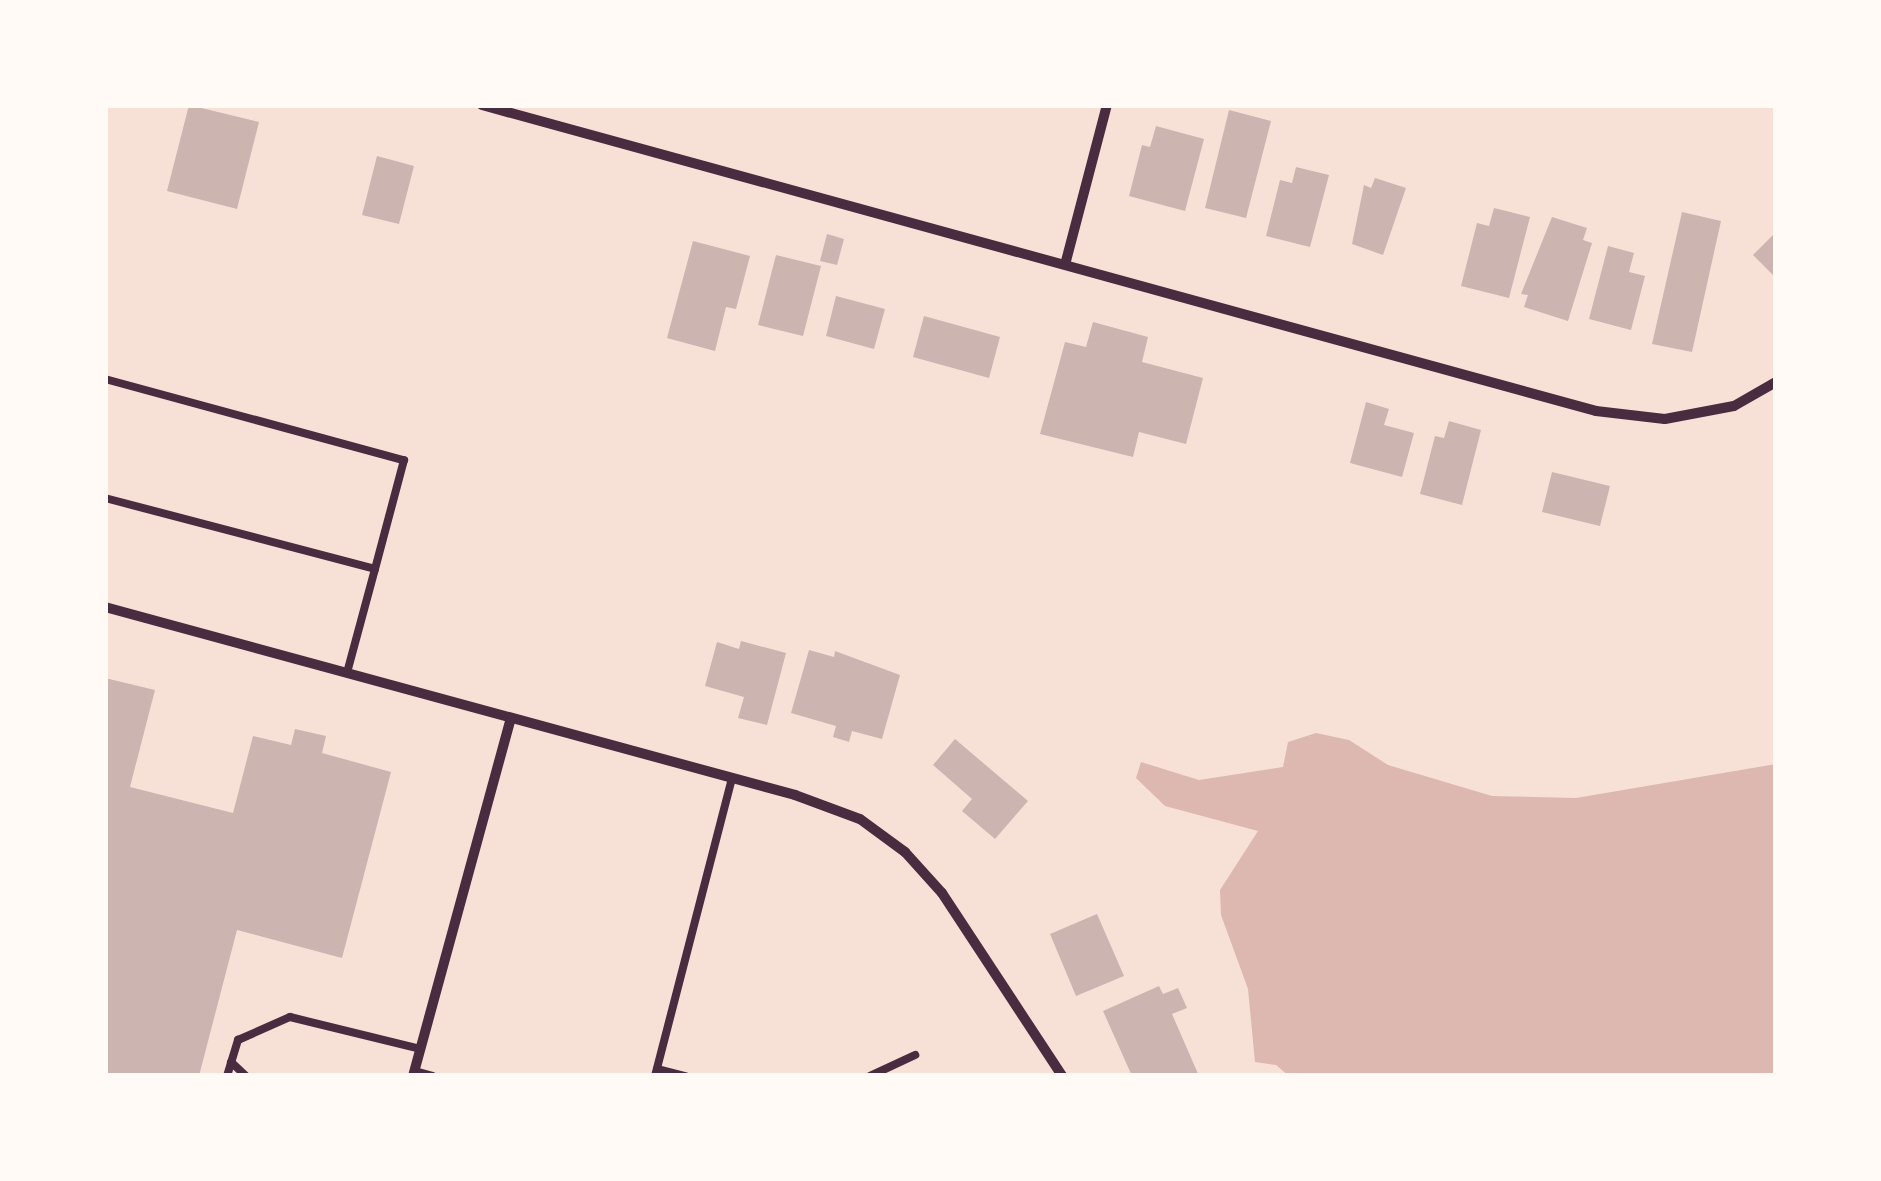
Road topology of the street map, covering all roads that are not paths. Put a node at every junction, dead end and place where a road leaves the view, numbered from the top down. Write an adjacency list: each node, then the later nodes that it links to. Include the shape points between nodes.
1 (482, 105): 3 (street)
2 (1107, 105): 3 (street)
3 (1066, 261): 5 (street, via 1596,411 1664,419 1734,406)
4 (105, 380): 7 (lane, via 404,460)
5 (1776, 382)
6 (105, 498): 7 (lane)
7 (375, 569): 9 (lane)
8 (105, 607): 9 (street)
9 (347, 673): 10 (street)
10 (511, 718): 11 (street); 12 (street)
11 (732, 778): 15 (lane); 22 (street, via 836,808 892,840 942,893)
12 (420, 1049): 14 (lane, via 290,1017 238,1040); 16 (street)
13 (915, 1055): 21 (lane)
14 (231, 1062): 17 (lane); 18 (lane)
15 (656, 1072): 20 (lane)
16 (414, 1074): 19 (lane)
17 (227, 1076)
18 (246, 1076)
19 (432, 1076)
20 (686, 1076)
21 (870, 1076)
22 (1062, 1076)

